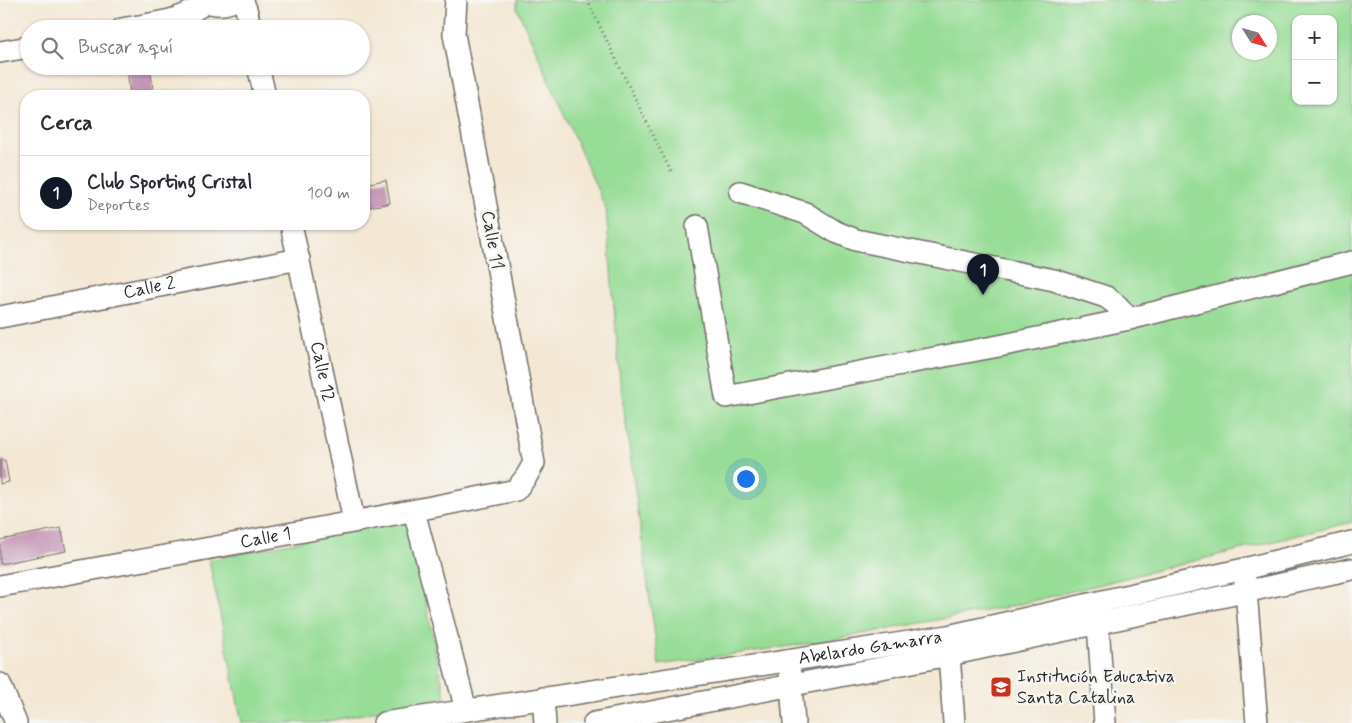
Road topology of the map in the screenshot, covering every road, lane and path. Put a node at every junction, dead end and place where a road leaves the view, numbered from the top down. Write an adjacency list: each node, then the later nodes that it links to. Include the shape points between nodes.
1 (235, 0): 5 (street, via 223,5)
2 (242, 0): 7 (street)
3 (456, 0): 20 (street, Calle 11, via 454,34 534,463)
4 (587, 0): 12 (path)
5 (205, 1): 6 (street, via 196,11)
6 (168, 20)
7 (248, 20)
8 (20, 49): 9 (street)
9 (0, 52)
10 (260, 75): 11 (street)
11 (264, 90)
12 (671, 172)
13 (740, 192): 19 (street, via 804,213 856,240 1054,280 1098,294 1118,306)
14 (697, 226): 19 (street, via 726,397)
15 (292, 230): 16 (street, Calle 12)
16 (299, 259): 18 (street, Calle 2); 22 (street, Calle 12)
17 (1352, 262): 19 (street)
18 (0, 317)
19 (1129, 319)
20 (526, 477): 21 (street, Calle 1, via 516,490)
21 (414, 511): 22 (street, Calle 1); 35 (street)
22 (354, 521): 26 (street, Calle 1)
23 (1352, 542): 24 (street, Abelardo Gamarra)
24 (1244, 569): 27 (street); 28 (street, Abelardo Gamarra)
25 (1352, 569): 27 (street, Abelardo Gamarra)
26 (0, 586)
27 (1246, 592): 29 (street, Abelardo Gamarra); 43 (street)
28 (1096, 603): 29 (street); 30 (street, Abelardo Gamarra)
29 (1097, 625): 30 (street, Abelardo Gamarra); 42 (street)
30 (949, 646): 31 (street, Abelardo Gamarra); 33 (street, Abelardo Gamarra); 41 (street)
31 (788, 660): 33 (street); 34 (street, Abelardo Gamarra)
32 (0, 684): 36 (street)
33 (791, 686): 39 (street, Abelardo Gamarra); 40 (street)
34 (543, 698): 35 (street, Abelardo Gamarra); 38 (street)
35 (466, 710): 37 (street, Abelardo Gamarra)
36 (16, 723)
37 (384, 723)
38 (545, 723)
39 (594, 723)
40 (794, 723)
41 (954, 723)
42 (1106, 723)
43 (1258, 723)

